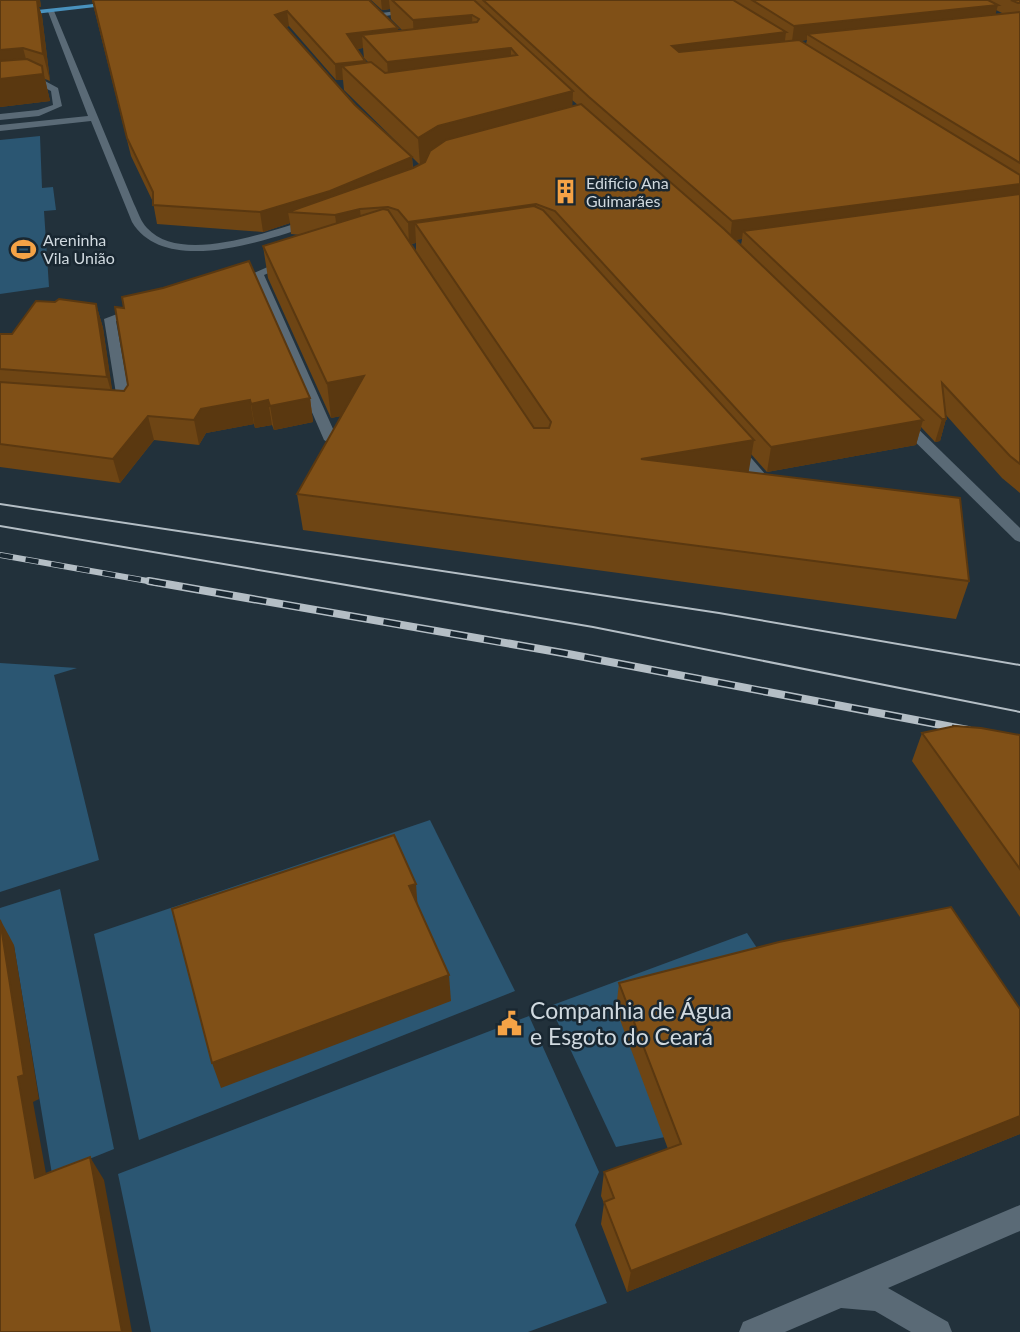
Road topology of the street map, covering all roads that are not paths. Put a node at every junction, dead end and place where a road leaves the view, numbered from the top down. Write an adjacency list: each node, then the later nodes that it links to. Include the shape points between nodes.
1 (84, 0): 4 (main road)
2 (152, 0): 6 (main road)
3 (363, 0): 7 (street)
4 (0, 9)
5 (426, 9): 7 (street)
6 (50, 11): 8 (main road); 12 (street)
7 (379, 15): 9 (street)
8 (0, 16)
9 (387, 23)
10 (0, 82): 11 (street, via 43,81 55,90 58,106 40,113)
11 (0, 117)
12 (95, 118): 13 (street); 15 (street, via 129,204 149,236 189,246)
13 (0, 128)
14 (320, 218): 15 (street)
15 (266, 246): 20 (street, via 297,258 252,275)
16 (148, 307): 17 (street, via 110,319 125,410)
17 (111, 409)
18 (893, 411): 22 (street)
19 (723, 435): 21 (street)
20 (331, 440)
21 (760, 477)
22 (1020, 537)
23 (1020, 1218): 24 (street)
24 (841, 1294): 25 (street); 26 (street, via 878,1298)
25 (753, 1332)
26 (938, 1332)

